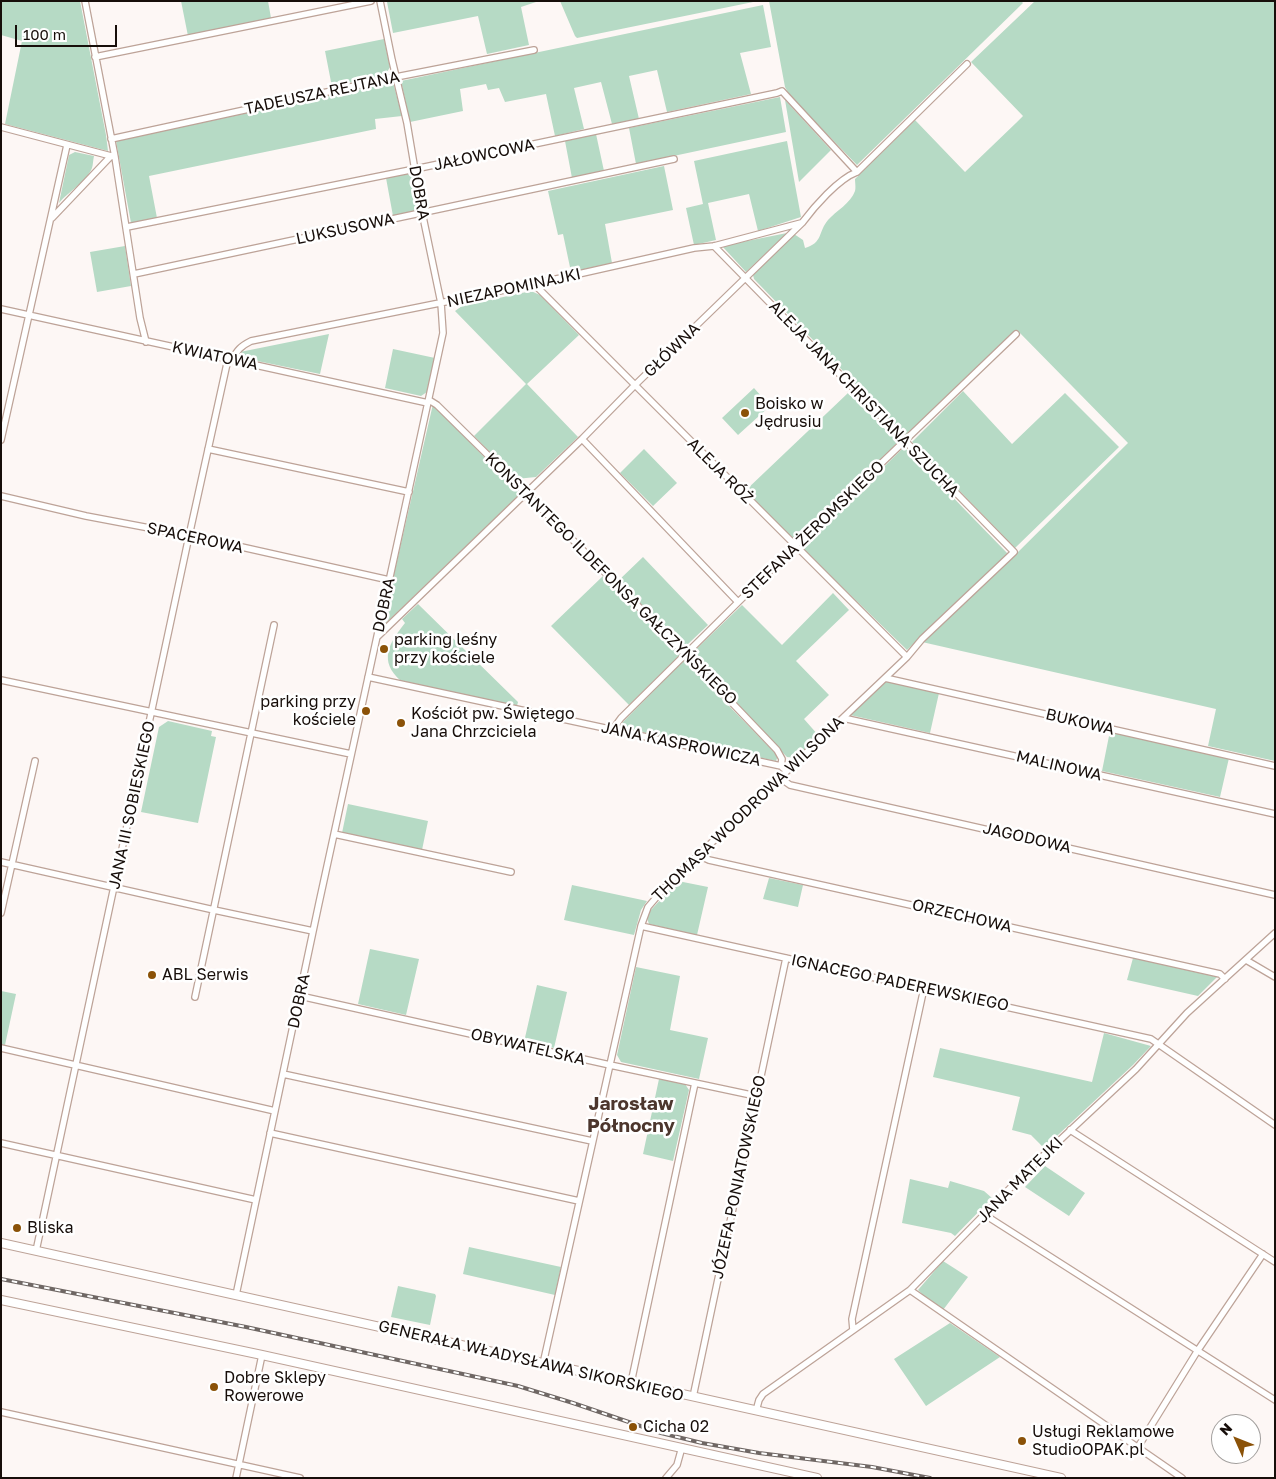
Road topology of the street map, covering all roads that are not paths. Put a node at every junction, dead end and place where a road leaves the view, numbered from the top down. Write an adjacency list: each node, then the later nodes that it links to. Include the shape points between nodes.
1 (85, 1): 5 (street)
2 (371, 1): 5 (street)
3 (380, 1): 7 (street, DOBRA)
4 (534, 50): 7 (street, TADEUSZA REJTANA)
5 (95, 57): 9 (street)
6 (967, 64): 14 (street, GŁÓWNA)
7 (396, 77): 9 (street, TADEUSZA REJTANA); 13 (street, DOBRA)
8 (1, 127): 10 (street)
9 (111, 139): 11 (street)
10 (67, 145): 11 (street); 16 (street)
11 (113, 156): 16 (street); 18 (street)
12 (674, 159): 15 (street, LUKSUSOWA)
13 (415, 169): 14 (street, JAŁOWCOWA, via 782,91); 15 (street, DOBRA); 18 (street, JAŁOWCOWA)
14 (857, 172): 17 (street, GŁÓWNA, via 850,174 827,195)
15 (422, 212): 20 (street, LUKSUSOWA); 23 (street, DOBRA)
16 (50, 220): 25 (street)
17 (802, 223): 19 (street, NIEZAPOMINAJKI); 21 (street, GŁÓWNA)
18 (126, 227): 20 (street)
19 (714, 246): 21 (street, ALEJA JANA CHRISTIANA SZUCHA); 22 (street, NIEZAPOMINAJKI)
20 (134, 274): 27 (street)
21 (746, 278): 29 (street, GŁÓWNA); 33 (street, ALEJA JANA CHRISTIANA SZUCHA)
22 (534, 284): 23 (street, NIEZAPOMINAJKI); 29 (street, ALEJA RÓŻ)
23 (441, 303): 28 (street, NIEZAPOMINAJKI, via 251,342 242,346); 30 (street, DOBRA, via 443,333)
24 (1, 309): 25 (street, KWIATOWA)
25 (28, 315): 27 (street, KWIATOWA); 32 (street)
26 (1016, 334): 33 (street, STEFANA ŻEROMSKIEGO)
27 (146, 342): 28 (street, KWIATOWA)
28 (230, 359): 30 (street, KWIATOWA); 34 (street, JANA III SOBIESKIEGO)
29 (635, 385): 31 (street, GŁÓWNA); 39 (street, ALEJA RÓŻ)
30 (429, 401): 35 (street, DOBRA); 36 (street, KONSTANTEGO ILDEFONSA GAŁCZYŃSKIEGO, via 437,405)
31 (582, 439): 36 (street, GŁÓWNA); 42 (street)
32 (1, 440)
33 (906, 440): 39 (street, STEFANA ŻEROMSKIEGO); 40 (street, ALEJA JANA CHRISTIANA SZUCHA)
34 (208, 449): 35 (street); 38 (street, JANA III SOBIESKIEGO)
35 (409, 492): 41 (street, DOBRA)
36 (526, 492): 44 (street, GŁÓWNA); 45 (street, KONSTANTEGO ILDEFONSA GAŁCZYŃSKIEGO)
37 (1, 496): 38 (street, SPACEROWA)
38 (189, 536): 41 (street, SPACEROWA); 50 (street, JANA III SOBIESKIEGO)
39 (795, 546): 42 (street, STEFANA ŻEROMSKIEGO); 46 (street, ALEJA RÓŻ)
40 (1014, 552): 46 (street, THOMASA WOODROWA WILSONA)
41 (389, 580): 44 (street, DOBRA)
42 (738, 602): 45 (street, STEFANA ŻEROMSKIEGO)
43 (274, 625): 53 (street)
44 (377, 637): 47 (street, DOBRA)
45 (684, 654): 52 (street, STEFANA ŻEROMSKIEGO); 56 (street, KONSTANTEGO ILDEFONSA GAŁCZYŃSKIEGO, via 777,750 782,759)
46 (907, 657): 48 (street, THOMASA WOODROWA WILSONA)
47 (368, 677): 52 (street, JANA KASPROWICZA); 54 (street, DOBRA)
48 (885, 678): 51 (street, THOMASA WOODROWA WILSONA); 57 (street, BUKOWA)
49 (1, 680): 50 (street)
50 (152, 712): 53 (street); 66 (street, JANA III SOBIESKIEGO)
51 (843, 718): 58 (street, THOMASA WOODROWA WILSONA); 60 (street, MALINOWA)
52 (613, 729): 56 (street, JANA KASPROWICZA)
53 (250, 734): 54 (street); 68 (street)
54 (351, 754): 61 (street, DOBRA)
55 (35, 761): 64 (street)
56 (781, 766): 58 (street, JANA KASPROWICZA)
57 (1275, 766)
58 (787, 771): 59 (street, THOMASA WOODROWA WILSONA)
59 (780, 778): 62 (street, THOMASA WOODROWA WILSONA); 67 (street, JAGODOWA, via 790,785)
60 (1275, 814)
61 (334, 834): 65 (street); 71 (street, DOBRA)
62 (698, 855): 70 (street, THOMASA WOODROWA WILSONA, via 656,896); 76 (street, ORZECHOWA, via 1220,974)
63 (1, 862): 64 (street)
64 (12, 865): 66 (street); 69 (street)
65 (511, 872)
66 (114, 887): 68 (street); 82 (street, JANA III SOBIESKIEGO)
67 (1275, 895)
68 (214, 910): 71 (street); 79 (street)
69 (1, 913)
70 (641, 926): 73 (street, IGNACEGO PADEREWSKIEGO); 83 (street, THOMASA WOODROWA WILSONA)
71 (313, 931): 78 (street, DOBRA)
72 (1275, 934): 74 (street, JANA MATEJKI)
73 (786, 958): 77 (street, IGNACEGO PADEREWSKIEGO); 86 (street, JÓZEFA PONIATOWSKIEGO)
74 (1246, 960): 75 (street); 76 (street, JANA MATEJKI)
75 (1275, 977)
76 (1225, 979): 80 (street, JANA MATEJKI)
77 (924, 988): 80 (street, IGNACEGO PADEREWSKIEGO, via 1150,1039); 104 (street, via 852,1319)
78 (300, 996): 83 (street, OBYWATELSKA); 84 (street, DOBRA)
79 (195, 997)
80 (1158, 1045): 88 (street, IGNACEGO PADEREWSKIEGO); 89 (street, JANA MATEJKI)
81 (1, 1048): 82 (street)
82 (76, 1064): 87 (street); 93 (street, JANA III SOBIESKIEGO)
83 (610, 1065): 85 (street, OBYWATELSKA); 91 (street, THOMASA WOODROWA WILSONA)
84 (283, 1074): 87 (street, DOBRA); 91 (street)
85 (695, 1083): 86 (street, OBYWATELSKA); 108 (street)
86 (756, 1096): 109 (street, JÓZEFA PONIATOWSKIEGO)
87 (275, 1110): 90 (street, DOBRA)
88 (1275, 1125)
89 (1070, 1130): 96 (street, JANA MATEJKI); 99 (street)
90 (270, 1134): 94 (street, DOBRA); 95 (street)
91 (592, 1141): 95 (street, THOMASA WOODROWA WILSONA)
92 (1, 1143): 93 (street)
93 (57, 1155): 94 (street); 98 (street, JANA III SOBIESKIEGO)
94 (256, 1200): 102 (street, DOBRA)
95 (579, 1201): 107 (street, THOMASA WOODROWA WILSONA)
96 (985, 1215): 101 (street, JANA MATEJKI); 105 (street)
97 (1, 1243): 98 (main road, GENERAŁA WŁADYSŁAWA SIKORSKIEGO)
98 (36, 1251): 102 (main road, GENERAŁA WŁADYSŁAWA SIKORSKIEGO)
99 (1262, 1254): 100 (street); 105 (street)
100 (1275, 1262)
101 (910, 1290): 104 (street, JANA MATEJKI); 114 (street)
102 (236, 1295): 107 (main road, GENERAŁA WŁADYSŁAWA SIKORSKIEGO)
103 (1, 1300): 106 (main road)
104 (853, 1330): 111 (street, JANA MATEJKI, via 763,1394)
105 (1198, 1350): 110 (street); 114 (street)
106 (262, 1355): 113 (main road); 115 (street)
107 (543, 1364): 108 (main road, GENERAŁA WŁADYSŁAWA SIKORSKIEGO)
108 (631, 1383): 109 (main road, GENERAŁA WŁADYSŁAWA SIKORSKIEGO)
109 (694, 1397): 111 (main road, GENERAŁA WŁADYSŁAWA SIKORSKIEGO)
110 (1275, 1400)
111 (756, 1411): 120 (main road, GENERAŁA WŁADYSŁAWA SIKORSKIEGO)
112 (1, 1412): 115 (street)
113 (682, 1447): 118 (street, via 679,1462); 119 (main road)
114 (1138, 1447): 121 (street)
115 (239, 1464): 116 (street); 117 (street)
116 (236, 1478)
117 (300, 1478)
118 (666, 1478)
119 (817, 1478)
120 (1061, 1478)
121 (1182, 1478)

